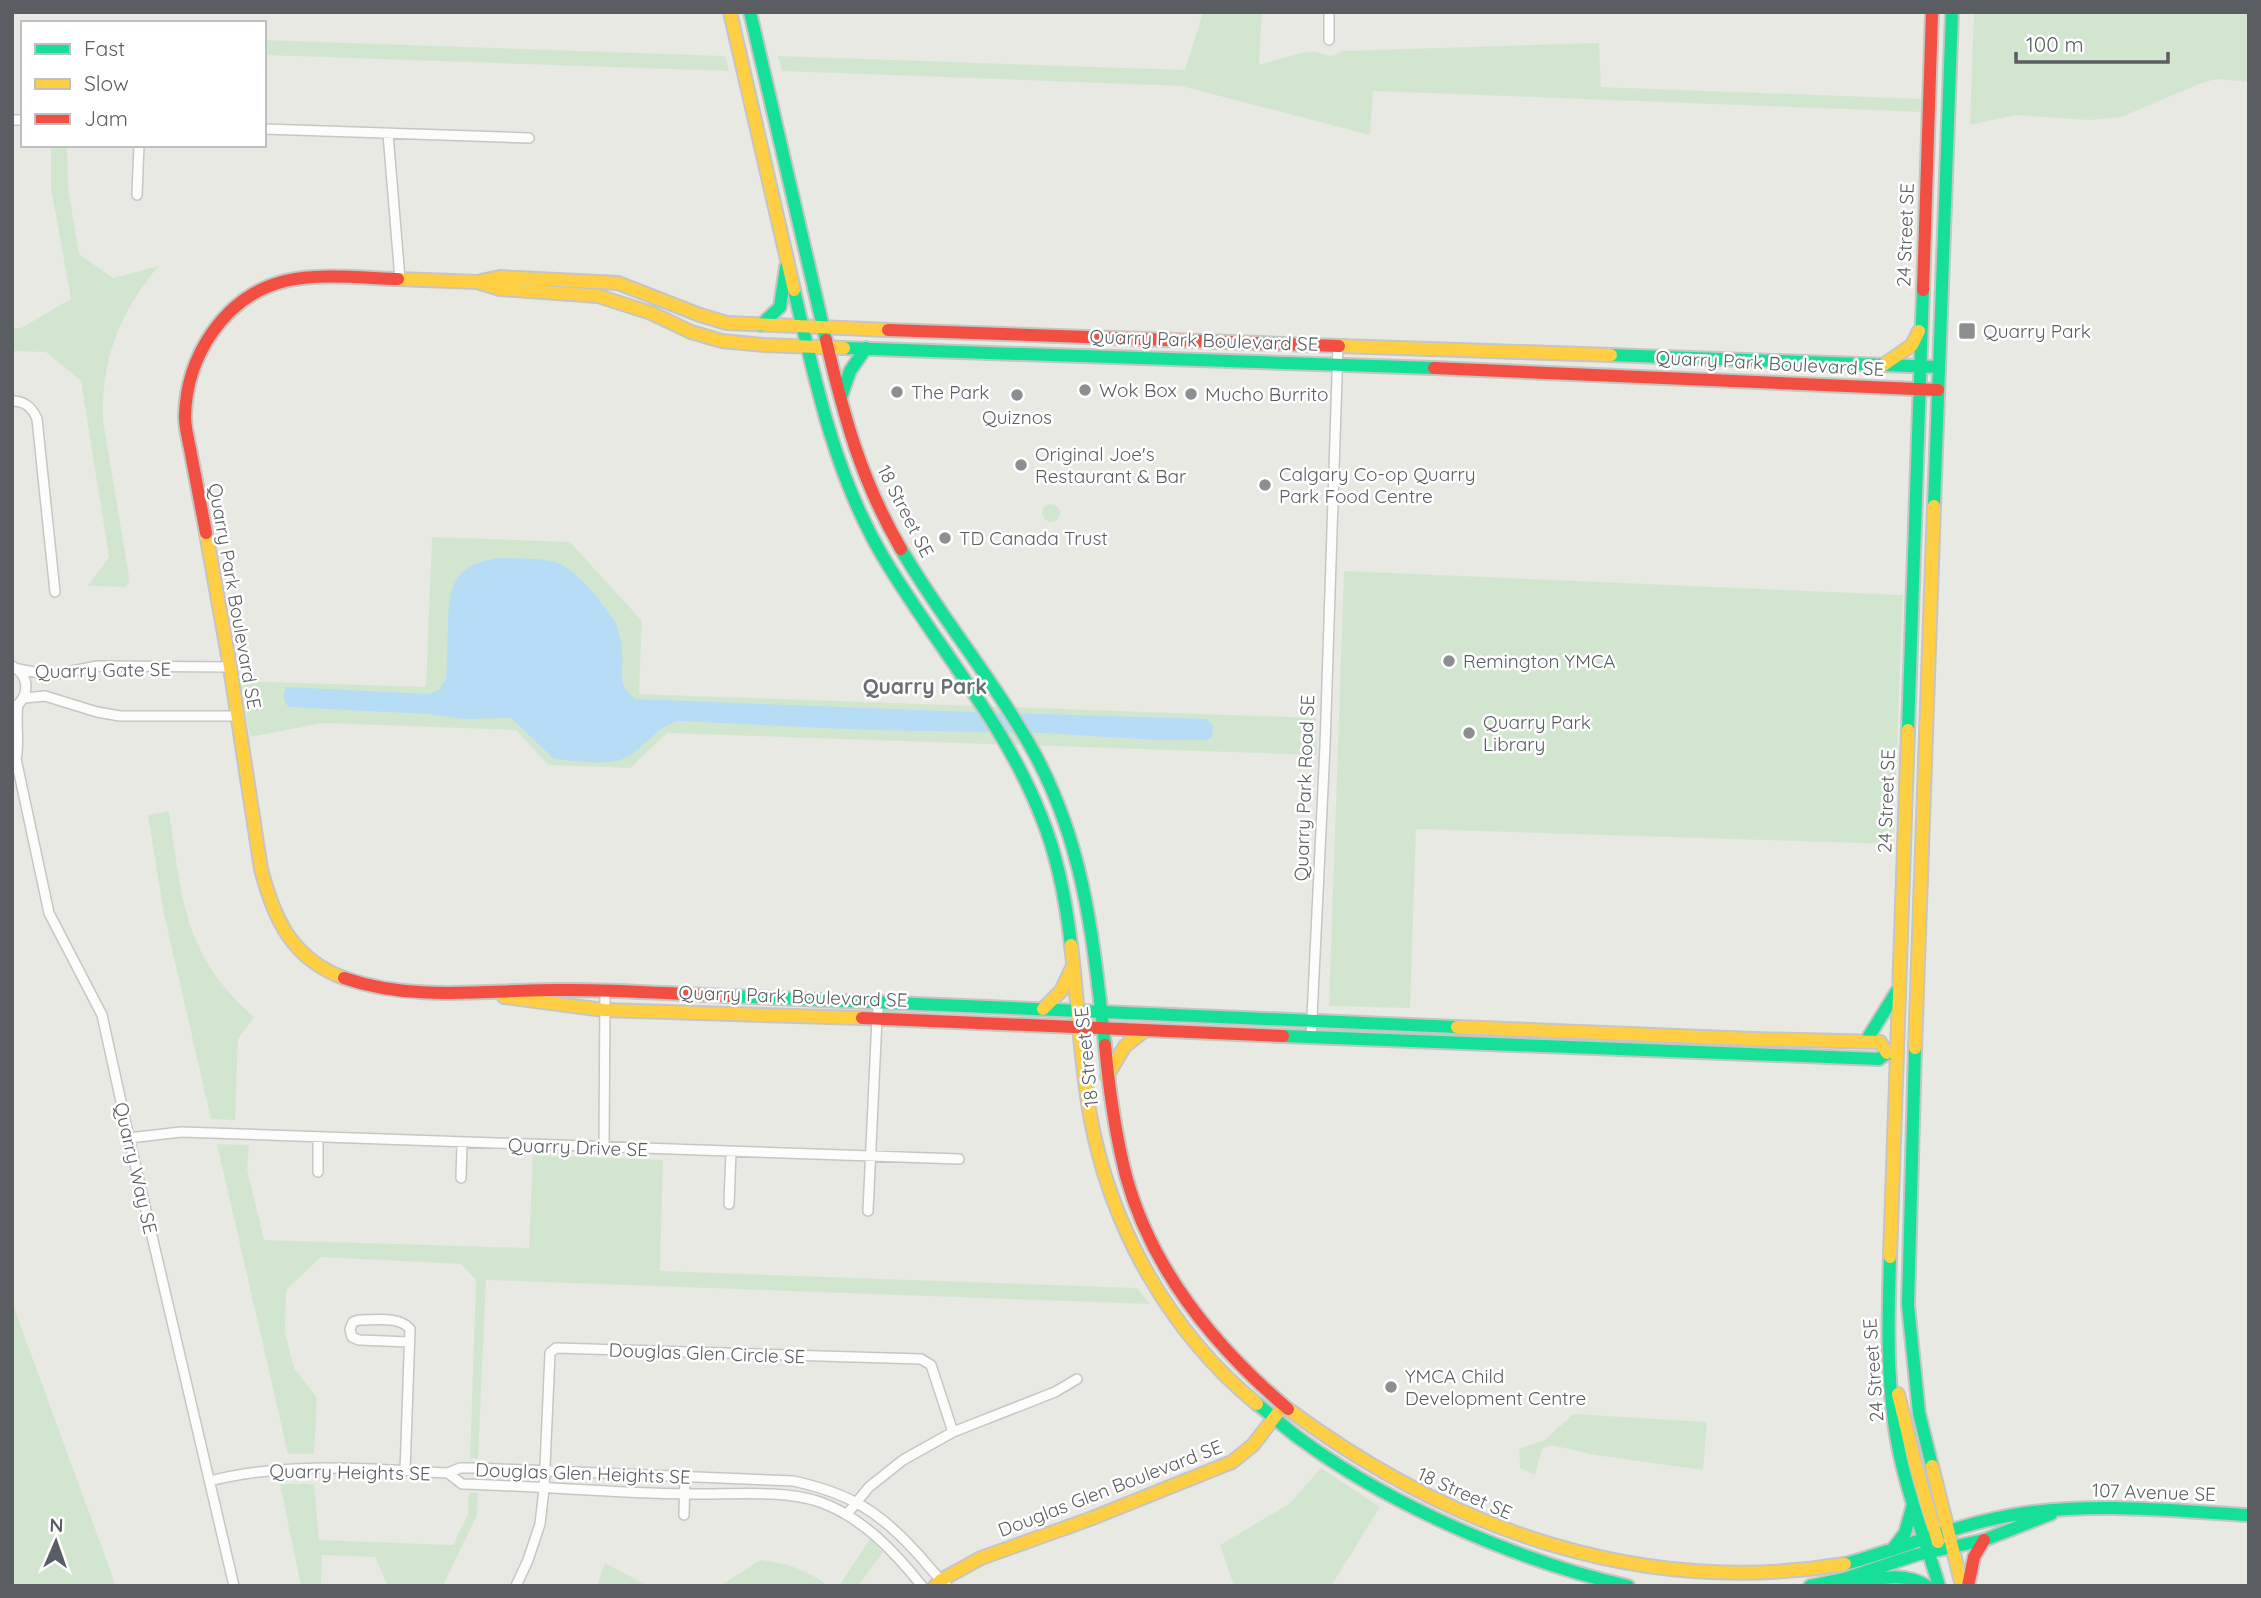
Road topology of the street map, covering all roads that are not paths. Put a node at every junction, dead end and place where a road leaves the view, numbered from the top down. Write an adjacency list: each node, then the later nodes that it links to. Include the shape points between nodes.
1 (730, 12): 12 (main road, 18 Street SE)
2 (750, 12): 18 (main road, 18 Street SE)
3 (1328, 12): 6 (street)
4 (1932, 12): 16 (main road, 24 Street SE)
5 (1952, 12): 26 (main road, 24 Street SE)
6 (1329, 40)
7 (266, 130): 8 (street)
8 (388, 134): 9 (street); 13 (street)
9 (528, 138)
10 (139, 147): 11 (street)
11 (137, 195)
12 (787, 253): 15 (main road, via 780,307); 17 (main road, 18 Street SE)
13 (400, 279): 14 (main road, Quarry Park Boulevard SE); 32 (main road, Quarry Park Boulevard SE, via 310,278 279,283 226,315 200,349 186,396 185,420)
14 (477, 282): 15 (main road, Quarry Park Boulevard SE, via 500,277 618,284 727,323); 19 (main road, Quarry Park Boulevard SE, via 500,289 598,296 722,341)
15 (761, 325): 17 (main road, Quarry Park Boulevard SE)
16 (1921, 326): 24 (main road, via 1912,345); 25 (main road, 24 Street SE)
17 (803, 327): 18 (main road, Quarry Park Boulevard SE); 19 (main road, 18 Street SE)
18 (824, 328): 20 (main road, Quarry Park Boulevard SE); 21 (main road, 18 Street SE)
19 (808, 346): 21 (main road, Quarry Park Boulevard SE); 37 (main road, 18 Street SE, via 832,445 863,520 913,606 1014,759 1038,807 1061,882)
20 (1338, 346): 23 (street, Quarry Park Road SE); 24 (main road, Quarry Park Boulevard SE)
21 (828, 347): 22 (main road, Quarry Park Boulevard SE); 30 (main road, 18 Street SE)
22 (866, 348): 23 (main road, Quarry Park Boulevard SE); 30 (main road, via 846,376)
23 (1338, 365): 27 (main road, Quarry Park Boulevard SE); 47 (street, Quarry Park Road SE)
24 (1882, 366): 25 (main road, Quarry Park Boulevard SE)
25 (1919, 366): 26 (main road, Quarry Park Boulevard SE); 27 (main road, 24 Street SE)
26 (1938, 367): 28 (main road, 24 Street SE)
27 (1918, 389): 28 (main road, Quarry Park Boulevard SE); 38 (main road, 24 Street SE)
28 (1938, 390): 88 (main road, 24 Street SE, via 1908,1305)
29 (12, 401): 31 (street, via 30,407 37,419)
30 (840, 401): 45 (main road, 18 Street SE, via 858,460 897,544 1012,716 1054,795 1081,870)
31 (55, 592)
32 (229, 667): 33 (street, Quarry Gate SE, via 98,666 50,675); 35 (main road, Quarry Park Boulevard SE)
33 (15, 668): 34 (street, Quarry Way SE, via 26,683)
34 (18, 704): 35 (street, Quarry Gate SE, via 45,696 120,716); 36 (street, Quarry Way SE)
35 (237, 716): 40 (main road, Quarry Park Boulevard SE, via 261,869 282,930 306,957 343,979 387,990)
36 (14, 757): 58 (street, Quarry Way SE, via 49,914 102,1015)
37 (1074, 961): 42 (main road, via 1066,986); 44 (main road, 18 Street SE)
38 (1899, 988): 53 (main road); 55 (main road, 24 Street SE)
39 (605, 991): 40 (main road, Quarry Park Boulevard SE, via 540,989); 41 (main road, Quarry Park Boulevard SE); 43 (street)
40 (483, 994): 43 (main road, Quarry Park Boulevard SE)
41 (879, 1002): 42 (main road, Quarry Park Boulevard SE); 46 (street)
42 (1043, 1009): 44 (main road, Quarry Park Boulevard SE)
43 (604, 1010): 46 (main road, Quarry Park Boulevard SE); 60 (street)
44 (1078, 1010): 45 (main road, Quarry Park Boulevard SE); 49 (main road, 18 Street SE)
45 (1101, 1013): 47 (main road); 48 (main road, 18 Street SE)
46 (877, 1018): 49 (main road, Quarry Park Boulevard SE); 62 (street)
47 (1311, 1021): 50 (main road); 52 (street, Quarry Park Road SE)
48 (1102, 1027): 49 (main road, Quarry Park Boulevard SE); 51 (main road); 56 (main road, 18 Street SE)
49 (1081, 1028): 72 (main road, 18 Street SE, via 1096,1148 1130,1240 1157,1292 1194,1342)
50 (1548, 1030): 53 (main road); 54 (main road)
51 (1144, 1031): 52 (main road); 56 (main road, via 1125,1046)
52 (1311, 1038): 54 (main road)
53 (1866, 1041): 55 (main road, via 1880,1042)
54 (1547, 1047): 55 (main road, via 1879,1059)
55 (1892, 1054): 69 (main road, 24 Street SE)
56 (1106, 1077): 71 (main road, 18 Street SE, via 1128,1186 1163,1264 1215,1340)
57 (318, 1137): 58 (street, Quarry Drive SE, via 181,1132); 59 (street, Quarry Drive SE); 64 (street)
58 (129, 1138): 78 (street, Quarry Way SE)
59 (461, 1142): 60 (street, Quarry Drive SE); 65 (street)
60 (604, 1147): 61 (street, Quarry Drive SE)
61 (731, 1152): 62 (street, Quarry Drive SE); 66 (street)
62 (871, 1157): 63 (street, Quarry Drive SE); 67 (street)
63 (959, 1159)
64 (318, 1172)
65 (461, 1178)
66 (729, 1204)
67 (868, 1211)
68 (409, 1342): 68 (street, via 410,1329 399,1321 359,1320 350,1329 352,1337 359,1340); 74 (street)
69 (1891, 1378): 82 (main road, 24 Street SE, via 1899,1448); 88 (main road, via 1900,1397)
70 (1077, 1379): 73 (street)
71 (1284, 1406): 72 (main road, Douglas Glen Boulevard SE); 90 (main road, 18 Street SE, via 1359,1461 1452,1510 1513,1536 1622,1568 1670,1576 1760,1577 1839,1565)
72 (1273, 1419): 92 (main road, Douglas Glen Boulevard SE, via 1232,1462 981,1558); 96 (main road, 18 Street SE, via 1354,1475 1409,1506 1563,1569)
73 (953, 1432): 75 (street, Douglas Glen Circle SE, via 931,1365 921,1359 556,1348 550,1353); 81 (street, via 903,1460)
74 (405, 1471): 76 (street, Quarry Heights SE); 78 (street, Quarry Heights SE, via 301,1467 245,1472)
75 (544, 1471): 76 (street, Douglas Glen Heights SE, via 460,1468); 77 (street, Douglas Glen Heights SE); 79 (street, Douglas Glen Circle SE)
76 (448, 1473): 79 (street, Douglas Glen Heights SE, via 462,1484)
77 (685, 1477): 80 (street); 81 (street, Douglas Glen Heights SE, via 793,1481)
78 (211, 1481): 93 (street, Quarry Way SE)
79 (544, 1489): 80 (street, Douglas Glen Heights SE); 94 (street, Douglas Glen Circle SE, via 540,1524)
80 (685, 1494): 84 (street, Douglas Glen Heights SE, via 794,1495); 86 (street)
81 (857, 1501): 84 (street); 92 (street, Douglas Glen Heights SE, via 916,1552)
82 (1913, 1504): 88 (main road, 24 Street SE); 90 (main road, via 1905,1533)
83 (2058, 1511): 85 (main road, 107 Avenue SE, via 2085,1508); 87 (main road, 107 Avenue SE); 88 (main road, 107 Avenue SE, via 2017,1513)
84 (847, 1514): 95 (street, Douglas Glen Heights SE, via 870,1531)
85 (2249, 1515)
86 (684, 1516)
87 (1983, 1539): 89 (main road, 107 Avenue SE); 101 (main road)
88 (1934, 1540): 89 (main road, 18 Street SE); 89 (main road, 24 Street SE); 90 (main road, 18 Street SE); 91 (main road, 18 Street SE); 99 (main road, 24 Street SE)
89 (1951, 1548): 100 (main road, 24 Street SE)
90 (1892, 1550)
91 (1844, 1579): 97 (main road, 18 Street SE); 98 (main road, via 1857,1582 1898,1576 1915,1578)
92 (941, 1584)
93 (234, 1586)
94 (516, 1586)
95 (922, 1586)
96 (1628, 1586)
97 (1810, 1586)
98 (1927, 1586)
99 (1939, 1586)
100 (1962, 1586)
101 (1968, 1586)

